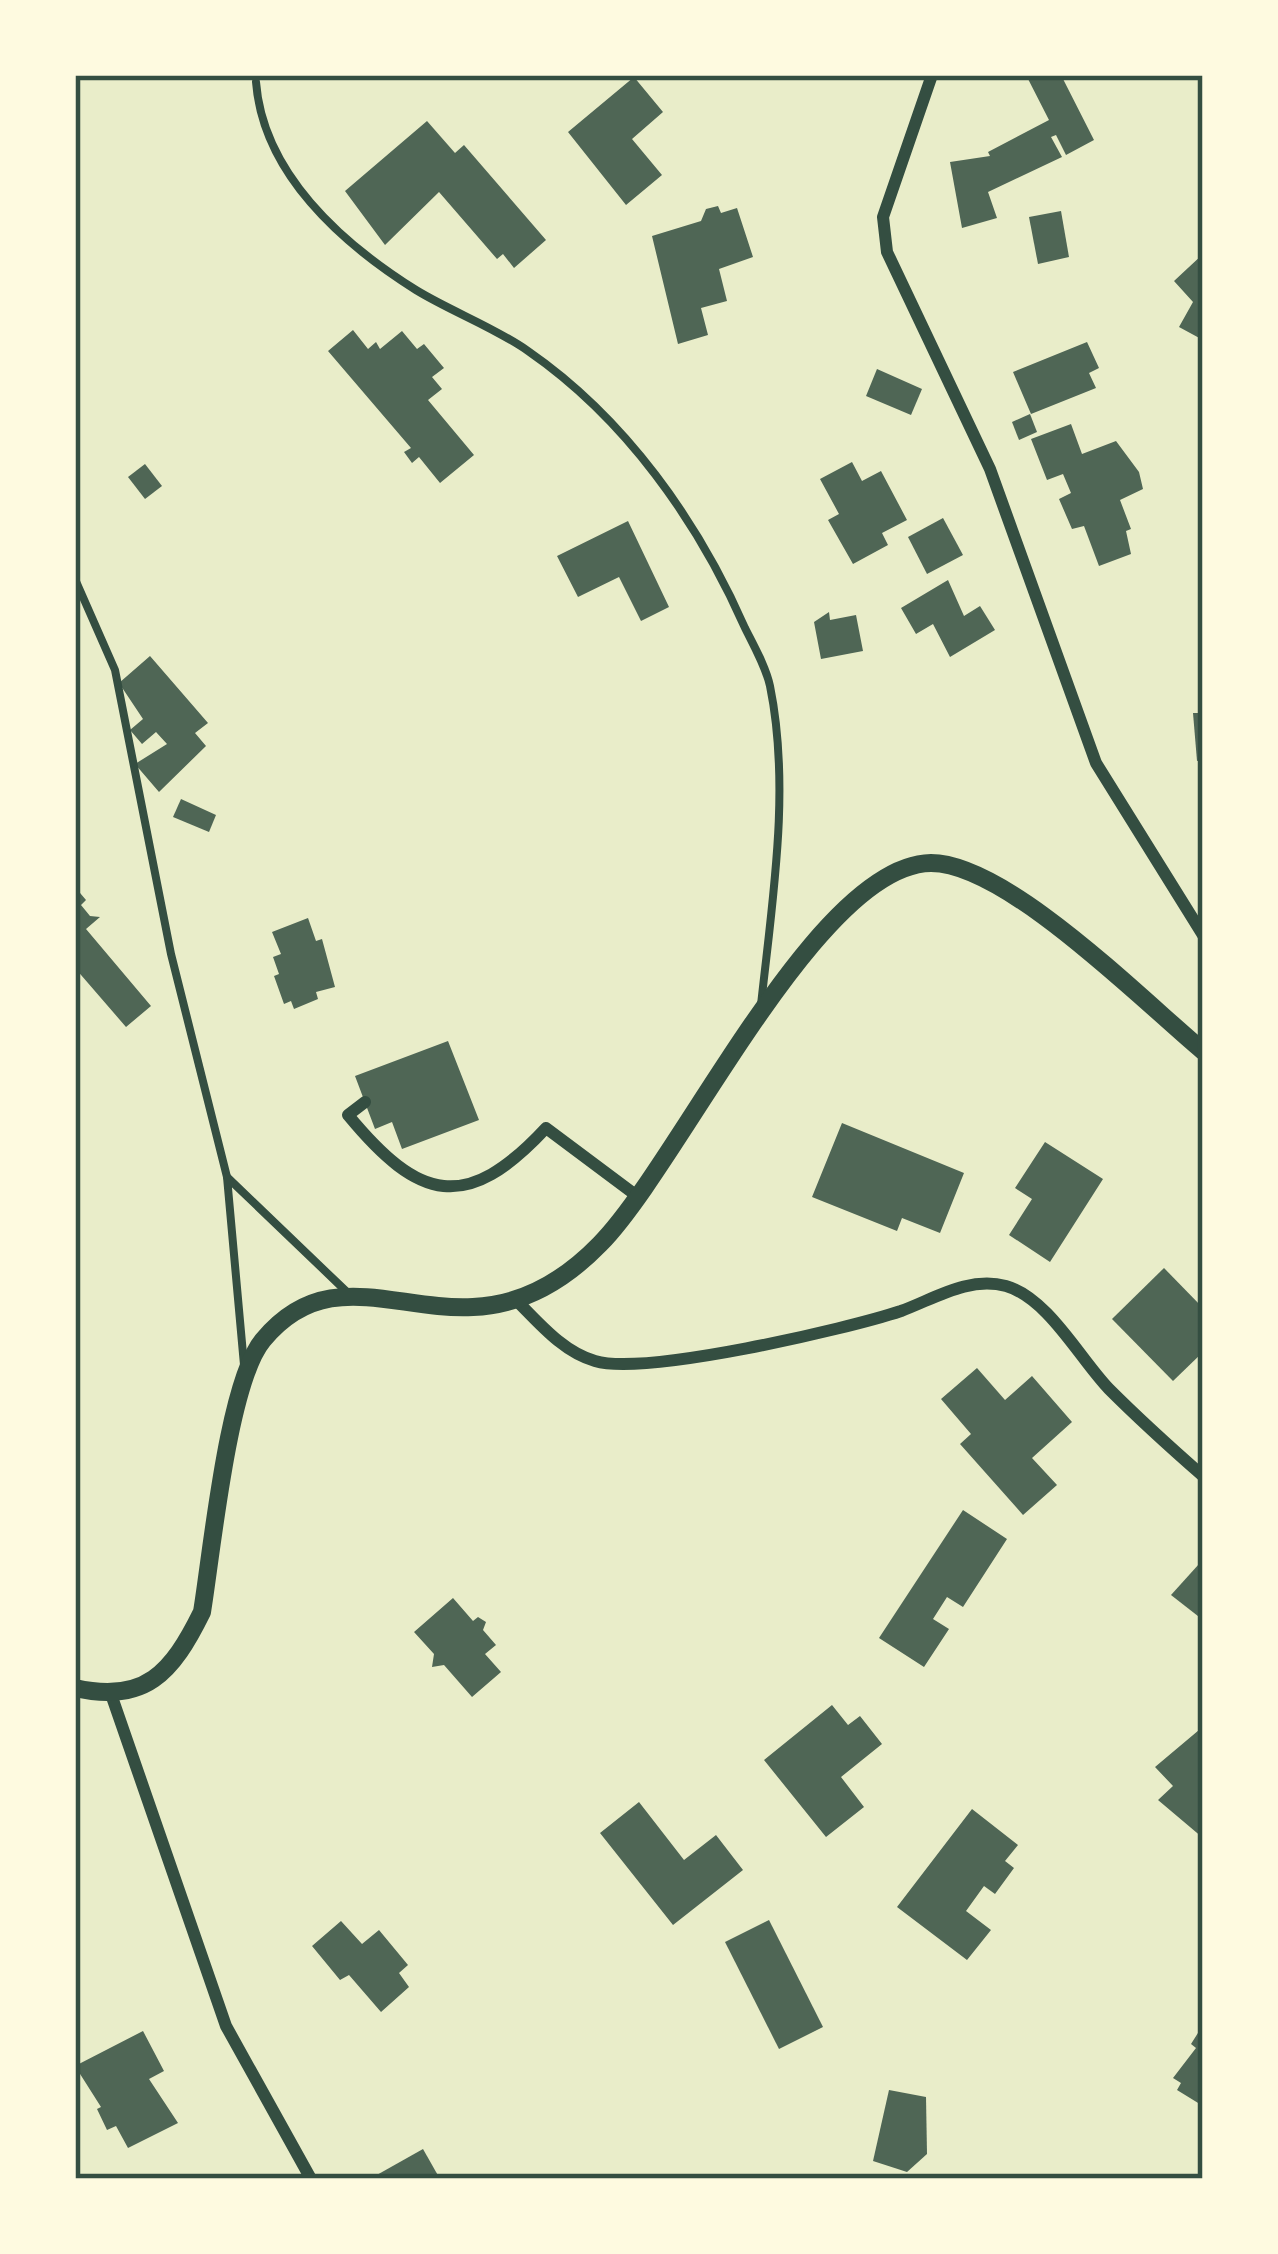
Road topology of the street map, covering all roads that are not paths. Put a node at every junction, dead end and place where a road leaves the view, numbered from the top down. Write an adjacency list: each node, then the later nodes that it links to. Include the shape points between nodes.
1 (932, 75): 4 (street, via 883,218 887,252 990,469 1096,763)
2 (256, 82): 5 (lane, via 259,123 272,149 336,230 414,289 528,350 611,421 678,505 732,598 770,683 777,773)
3 (75, 579): 8 (lane, via 115,670 171,954)
4 (1203, 934)
5 (760, 1018): 6 (street, via 835,916 898,869 929,863 985,878 1063,931); 9 (street)
6 (1203, 1052)
7 (365, 1102): 9 (street, via 348,1115 377,1150 422,1181 449,1190 483,1181 546,1128)
8 (227, 1177): 10 (lane); 12 (lane)
9 (637, 1196): 11 (street, via 601,1243 552,1286)
10 (348, 1293): 11 (street, via 474,1307); 12 (street, via 293,1309 259,1343)
11 (516, 1300): 13 (street, via 568,1348 621,1364 717,1354 901,1311 948,1290 1006,1286 1028,1297 1107,1387)
12 (245, 1378): 15 (street, via 232,1412 202,1612 169,1666 143,1688)
13 (1203, 1476)
14 (75, 1688): 15 (street)
15 (112, 1696): 16 (street, via 226,2026)
16 (311, 2179)

